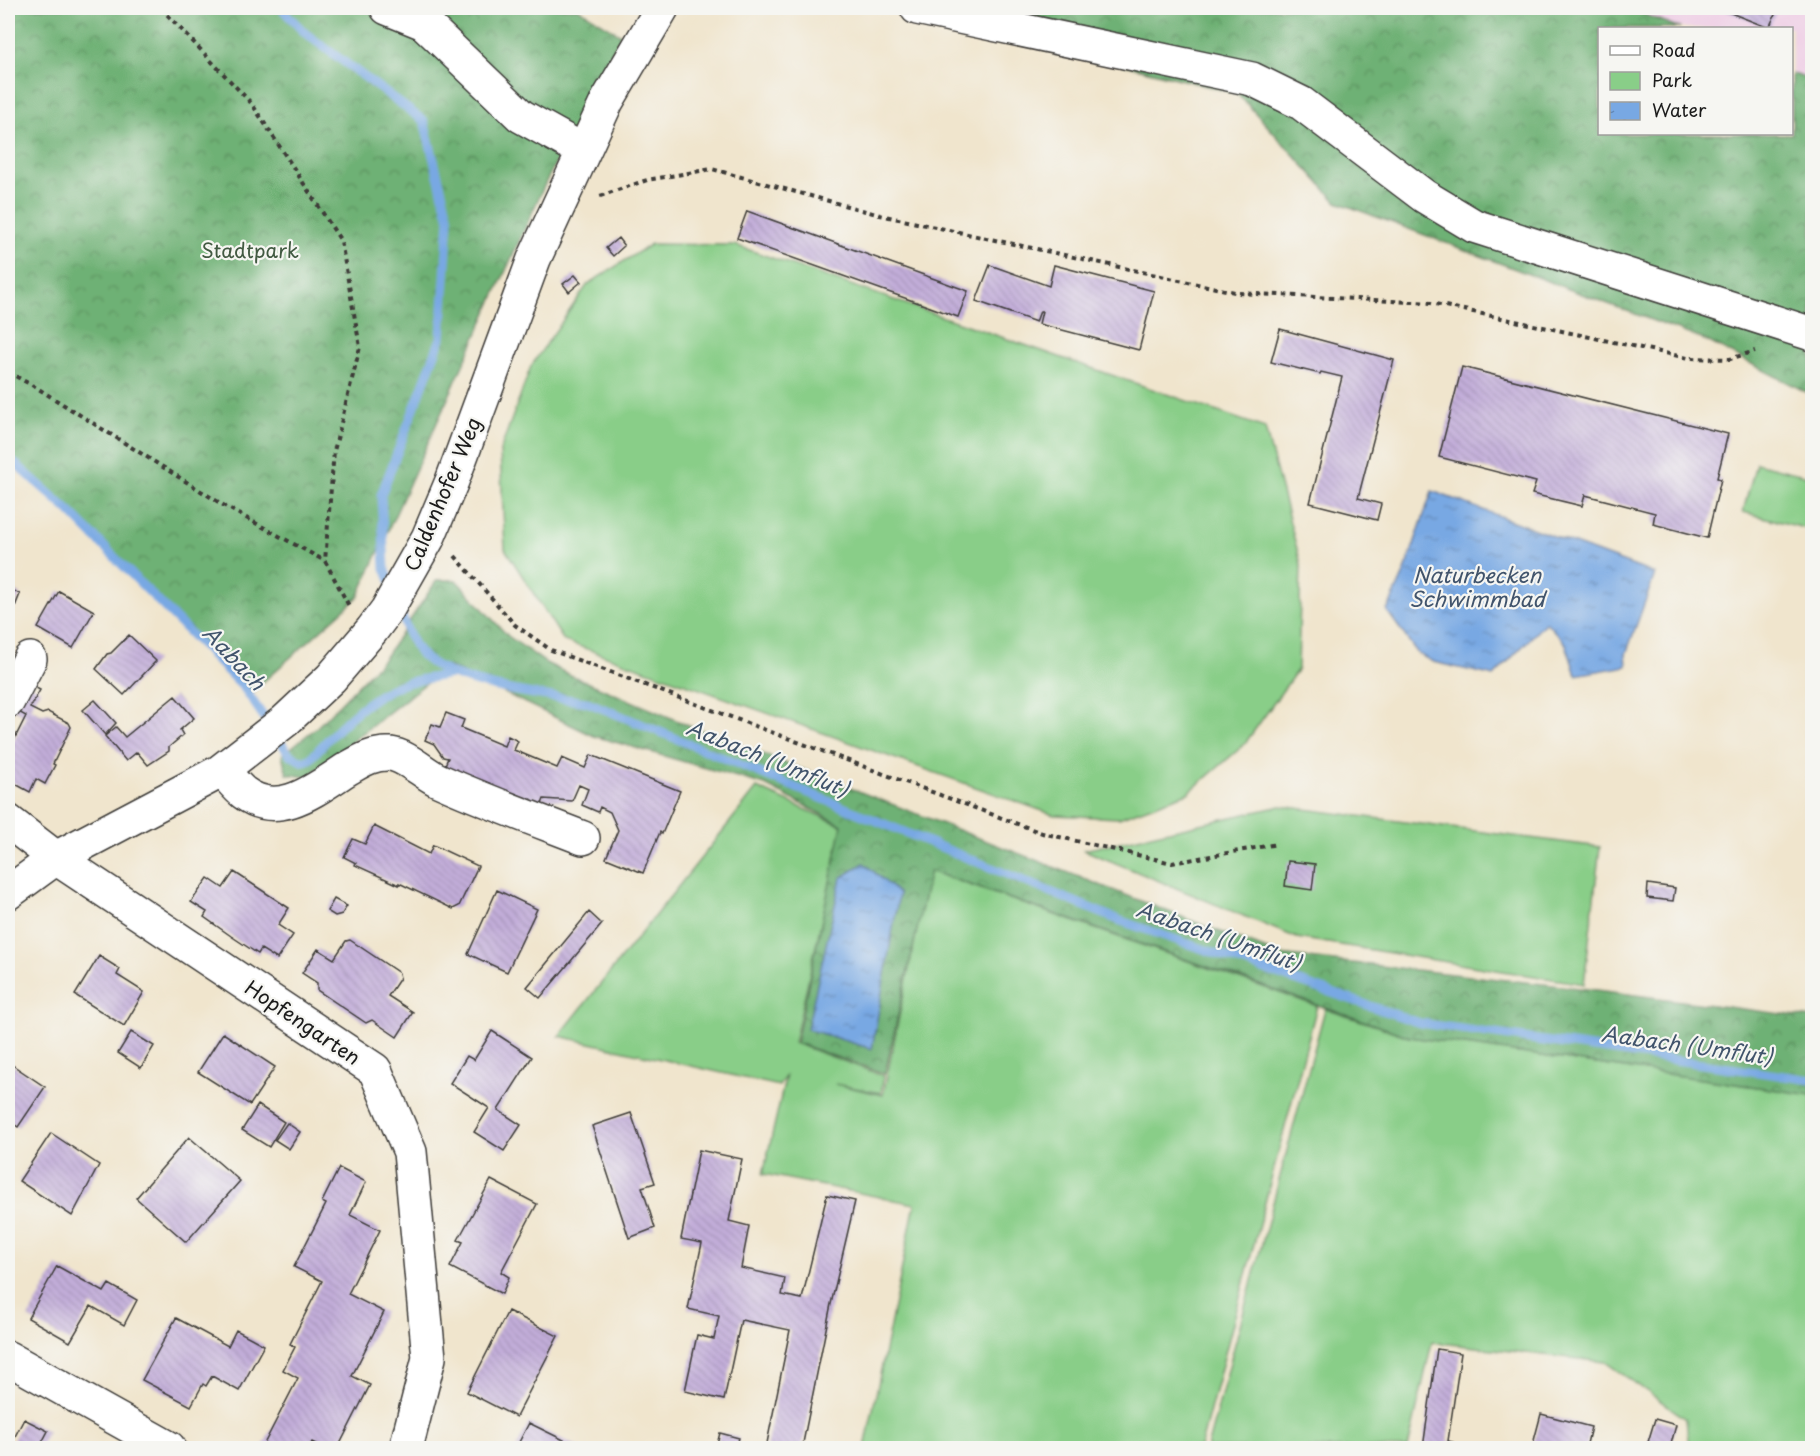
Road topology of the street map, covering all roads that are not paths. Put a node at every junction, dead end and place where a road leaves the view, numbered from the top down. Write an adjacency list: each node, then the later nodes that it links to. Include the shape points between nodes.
1 (387, 8): 4 (street, via 424,23 521,116)
2 (662, 8): 4 (street, Caldenhofer Weg, via 623,70)
3 (917, 8): 5 (street, via 1252,79 1301,103 1424,196 1474,226)
4 (584, 151): 8 (street, Caldenhofer Weg, via 534,259 452,481 404,582 380,620 331,678 273,731)
5 (1812, 334)
6 (30, 659): 7 (street)
7 (8, 701)
8 (222, 770): 10 (street, via 244,793 262,802 283,803 302,797 364,759 390,754 494,805); 11 (street, Caldenhofer Weg)
9 (8, 821): 11 (street, Hopfengarten)
10 (583, 838)
11 (56, 858): 12 (street, Caldenhofer Weg); 15 (street, Hopfengarten, via 375,1070 410,1152 429,1358)
12 (8, 893)
13 (8, 1358): 14 (street)
14 (169, 1449)
15 (406, 1449)

